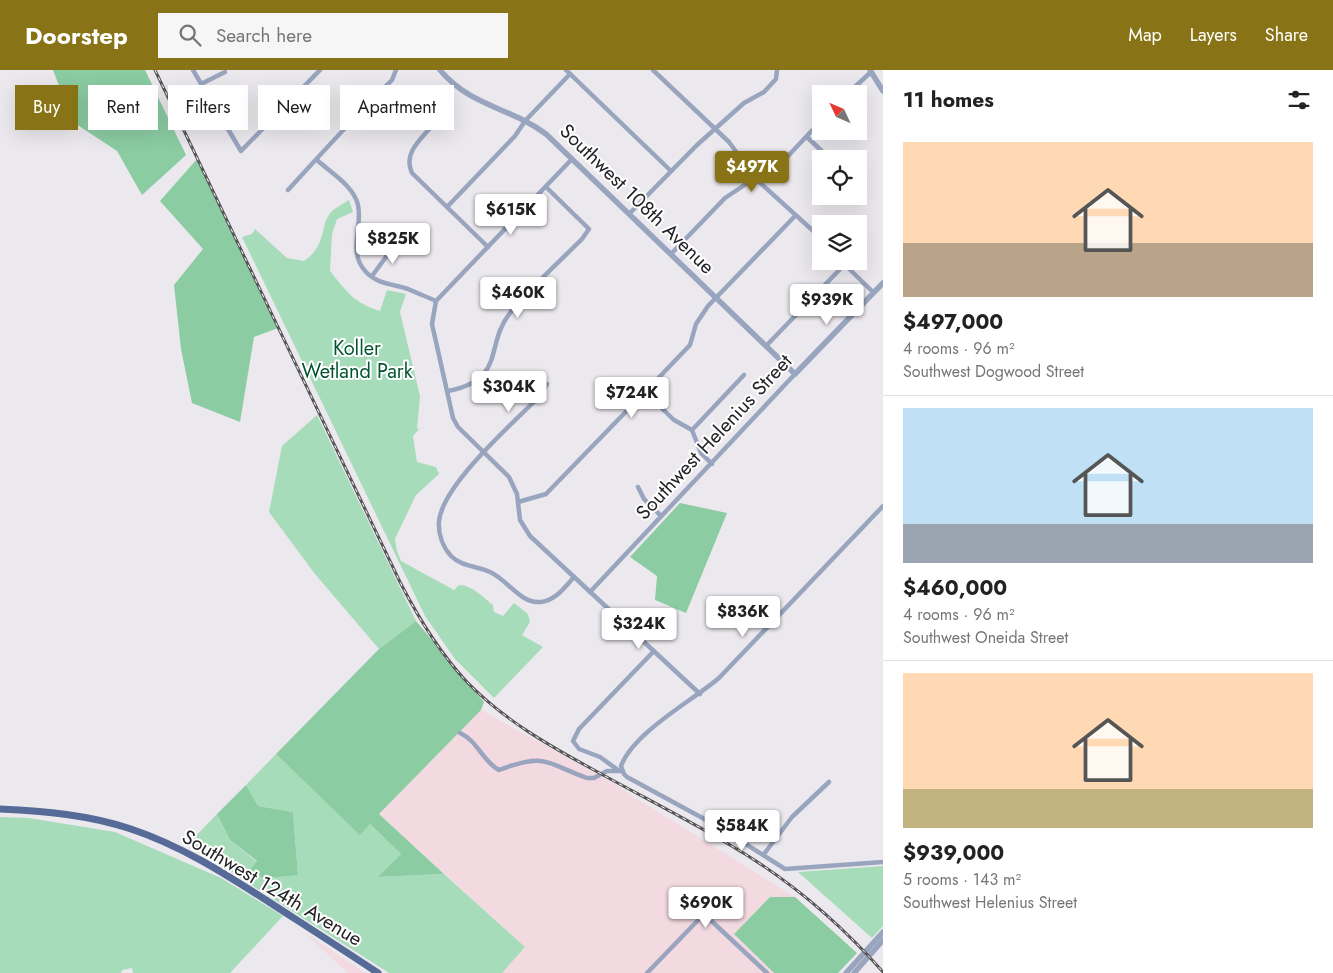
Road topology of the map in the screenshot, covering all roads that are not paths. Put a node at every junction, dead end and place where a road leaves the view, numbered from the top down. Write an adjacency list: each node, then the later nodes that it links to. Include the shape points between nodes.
1 (193, 70): 10 (street)
2 (320, 70): 10 (street, via 241,151)
3 (396, 70): 20 (street, via 392,80 333,139)
4 (440, 70): 13 (street, Southwest 108th Avenue, via 475,99)
5 (653, 70): 15 (street)
6 (871, 71): 11 (street); 12 (street)
7 (225, 72): 10 (street)
8 (568, 72): 13 (street); 21 (street)
9 (777, 72): 15 (street, via 764,92 744,103)
10 (201, 84)
11 (856, 85)
12 (883, 91)
13 (525, 121): 19 (street, Southwest 108th Avenue, via 546,134); 25 (street, via 515,136)
14 (428, 130): 25 (street, via 413,148 409,167 417,179)
15 (716, 130): 21 (street); 22 (street, via 737,151)
16 (812, 131): 17 (street)
17 (807, 137): 18 (street); 22 (street, via 788,156)
18 (821, 150)
19 (572, 158): 23 (street); 26 (street, Southwest 108th Avenue)
20 (317, 160): 24 (street); 34 (street, via 352,191 358,205 355,248 361,265)
21 (671, 171): 26 (street)
22 (756, 179): 27 (street); 31 (street, via 725,198)
23 (546, 187): 30 (street); 43 (street, via 588,229 509,314 500,331 492,361 481,376 472,384)
24 (288, 190)
25 (447, 206): 30 (street)
26 (629, 214): 31 (street, Southwest 108th Avenue)
27 (795, 216): 28 (street); 37 (street)
28 (812, 230)
29 (397, 242): 34 (street)
30 (488, 247): 38 (street)
31 (670, 254): 37 (street, Southwest 108th Avenue)
32 (837, 270): 39 (street)
33 (850, 270): 36 (street)
34 (372, 276): 38 (street, via 380,282 406,288)
35 (883, 283): 36 (street, Southwest Helenius Street)
36 (873, 292): 40 (street, Southwest Helenius Street)
37 (716, 298): 39 (street, Southwest 108th Avenue); 44 (street, via 701,315 690,345)
38 (436, 301): 43 (street, via 432,324)
39 (766, 346): 40 (street, Southwest 108th Avenue)
40 (795, 374): 47 (street, Southwest Helenius Street)
41 (744, 375): 45 (street)
42 (547, 384): 46 (street, via 541,395)
43 (448, 391): 46 (street, via 452,418)
44 (645, 392): 45 (street, via 674,420); 49 (street, via 546,494)
45 (692, 430): 47 (street, via 701,454)
46 (485, 452): 49 (street, via 509,477 518,494); 52 (street, via 456,484 443,509 439,531 450,556 464,565 489,571 534,602 553,598)
47 (712, 464): 51 (street, Southwest Helenius Street)
48 (638, 486): 51 (street, via 644,500)
49 (518, 502): 52 (street, via 518,514 526,531)
50 (883, 506): 55 (street)
51 (661, 516): 53 (street, Southwest Helenius Street)
52 (574, 577): 53 (street)
53 (590, 592): 54 (street)
54 (654, 651): 55 (street); 57 (street, via 579,729 573,741 579,749)
55 (700, 694): 57 (street, via 670,712 641,740 623,761)
56 (460, 733): 57 (street, via 475,743 488,762 499,770 539,759 587,778)
57 (622, 771): 60 (street)
58 (828, 782): 60 (street, via 792,817)
59 (0, 809): 64 (main road, Southwest 124th Avenue, via 51,812 100,820 172,845 227,875)
60 (764, 854): 61 (street, via 785,869)
61 (883, 862)
62 (883, 932): 67 (street)
63 (883, 940): 68 (street)
64 (378, 973)
65 (647, 973): 66 (street, via 704,914)
66 (767, 973)
67 (846, 973)
68 (854, 973)

